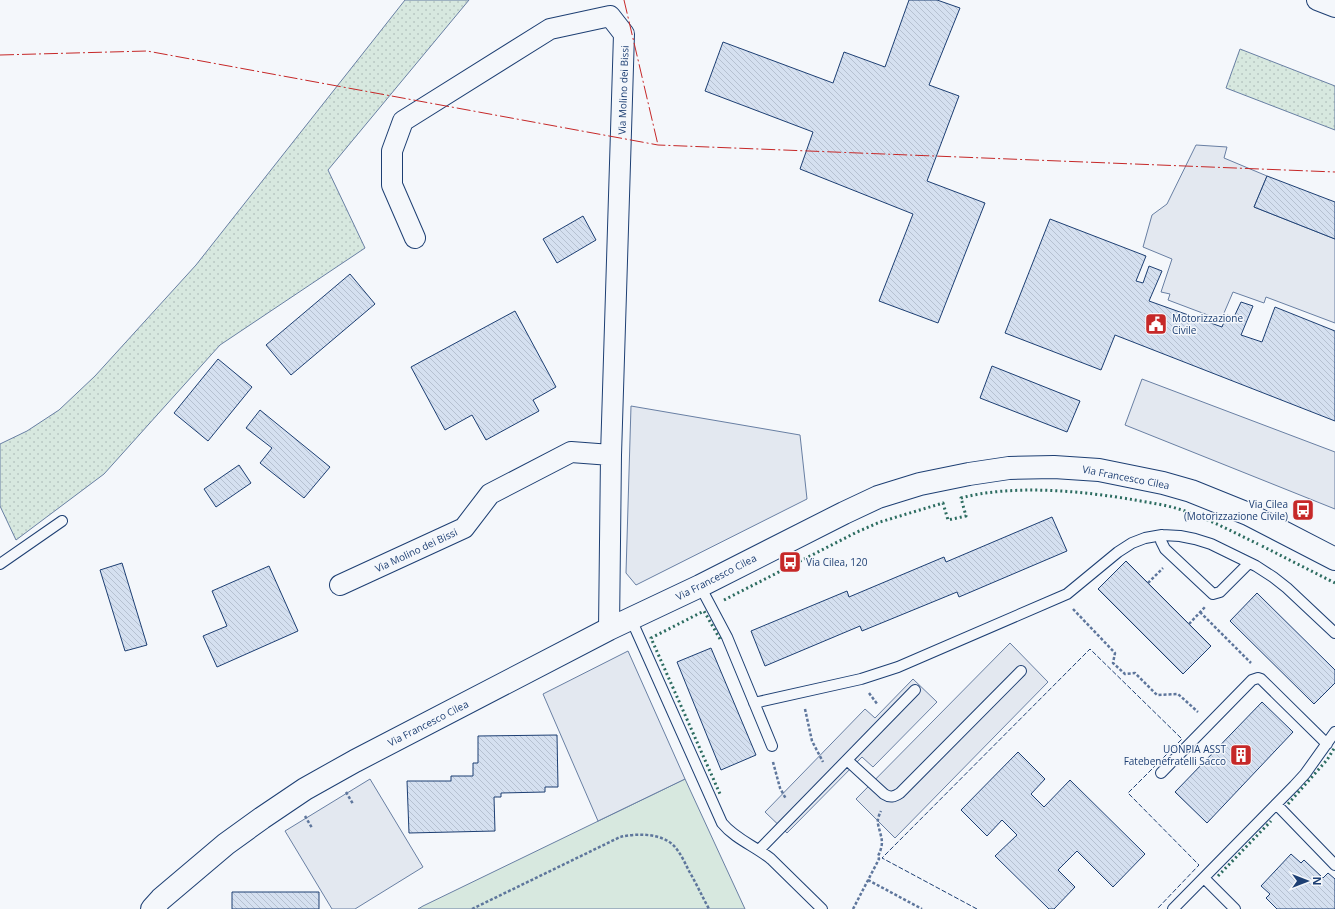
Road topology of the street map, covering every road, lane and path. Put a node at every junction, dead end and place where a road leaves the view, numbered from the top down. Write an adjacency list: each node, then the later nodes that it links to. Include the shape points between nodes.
1 (1316, 0): 2 (street)
2 (1335, 7)
3 (415, 238): 4 (street, Via Molino dei Bissi, via 392,185 392,151 403,121 550,29 610,16 624,34)
4 (612, 455): 10 (street, Via Molino dei Bissi, via 571,452 490,494 464,528); 15 (street, Via Molino dei Bissi)
5 (62, 521): 9 (lane)
6 (1162, 535): 8 (lane, via 1180,536 1211,544); 8 (lane, via 1161,541 1165,549 1213,594 1220,592); 12 (lane, via 1132,543)
7 (1335, 558): 11 (street, Via Francesco Cilea, via 1248,514 1191,491 1163,483 1099,470 1016,468 947,478 878,497)
8 (1249, 563): 16 (lane, via 1287,588)
9 (0, 564)
10 (340, 584)
11 (700, 586): 14 (street, Via Francesco Cilea); 22 (lane, via 727,637)
12 (1061, 597): 18 (lane, via 887,671); 24 (path, via 1115,652 1113,663 1125,674 1135,673 1157,695 1182,696)
13 (1200, 612): 19 (path, via 1256,669)
14 (631, 619): 15 (street, Via Francesco Cilea); 38 (lane, via 722,823 732,834)
15 (609, 629): 42 (street, Via Francesco Cilea, via 355,761 305,790 226,844)
16 (1335, 633)
17 (1021, 671): 32 (lane, via 900,793)
18 (861, 679): 21 (lane); 23 (path, via 875,702)
19 (1261, 679): 24 (lane, via 1252,680); 26 (lane)
20 (916, 690): 23 (lane)
21 (802, 692): 22 (lane); 30 (path, via 815,748)
22 (754, 703): 27 (lane)
23 (889, 717): 28 (lane)
24 (1210, 723): 29 (lane)
25 (1335, 732): 26 (lane)
26 (1326, 744): 34 (lane, via 1305,774)
27 (772, 746): 35 (path, via 771,755 781,792)
28 (847, 760): 30 (lane); 32 (lane)
29 (1161, 773)
30 (834, 774): 35 (lane)
31 (346, 792): 33 (path)
32 (888, 796): 41 (path, via 878,823 882,834 879,859)
33 (353, 804)
34 (1277, 805): 39 (lane); 40 (lane)
35 (798, 811): 38 (lane)
36 (305, 816): 37 (path)
37 (312, 828)
38 (759, 850): 45 (lane)
39 (1335, 865)
40 (1204, 878): 48 (lane); 49 (lane)
41 (868, 880): 46 (path); 47 (path)
42 (152, 909)
43 (472, 909): 44 (path, via 620,837 633,834 644,834 675,846)
44 (709, 909)
45 (822, 909)
46 (853, 909)
47 (922, 909)
48 (1173, 909)
49 (1234, 909)

